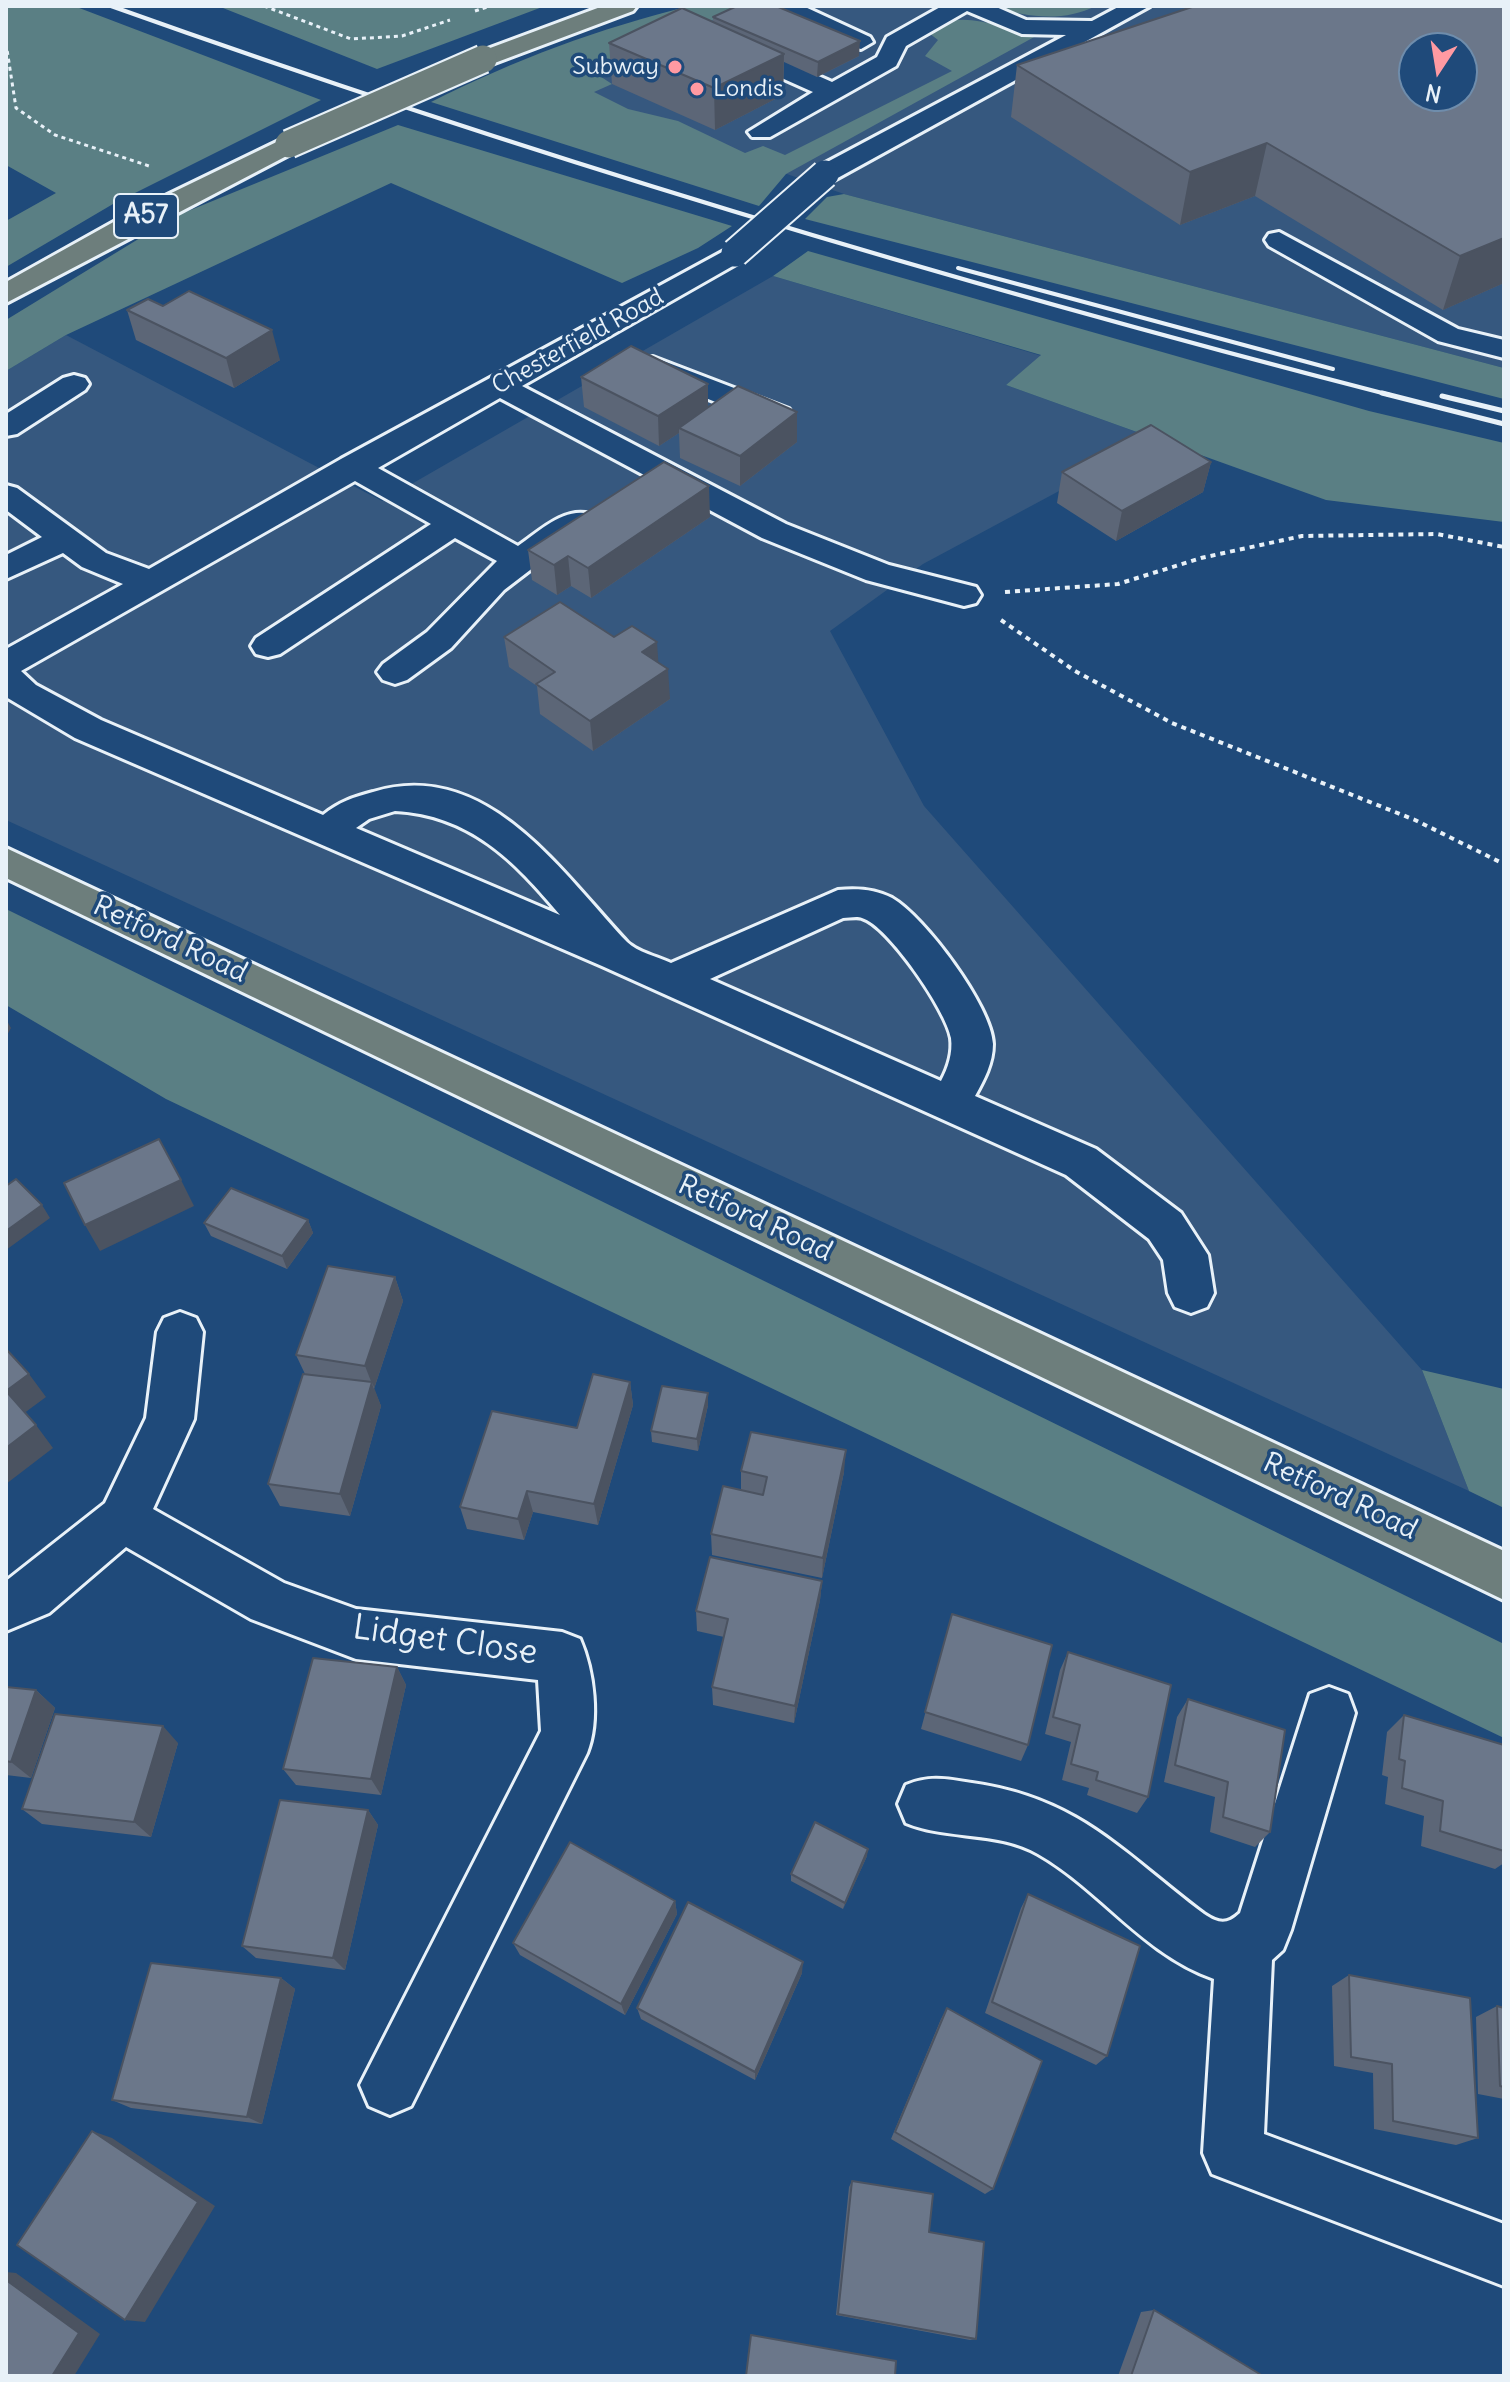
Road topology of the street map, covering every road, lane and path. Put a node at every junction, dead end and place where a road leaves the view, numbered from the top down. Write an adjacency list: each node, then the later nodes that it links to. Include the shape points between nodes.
1 (264, 6): 11 (path, via 351,39 402,36)
2 (490, 6): 9 (path)
3 (625, 6): 12 (main road, A57)
4 (636, 6): 12 (main road, A57)
5 (916, 6): 15 (street)
6 (959, 6): 16 (street, via 896,42 887,61)
7 (974, 6): 13 (street, via 1022,27)
8 (1138, 6): 13 (street, Chesterfield Road)
9 (475, 11)
10 (793, 11): 15 (street); 15 (street, via 711,38 758,59)
11 (461, 16)
12 (588, 19): 18 (main road, A57, bridge, via 483,59)
13 (1095, 28): 21 (street, Chesterfield Road, bridge, via 825,174 735,253)
14 (6, 43): 18 (path, via 16,108 55,135)
15 (817, 50): 16 (street)
16 (832, 91): 17 (street)
17 (761, 132)
18 (207, 185): 20 (main road, A57)
19 (1279, 240): 22 (street, via 1448,335)
20 (6, 294)
21 (607, 348): 24 (street, Chesterfield Road); 25 (street)
22 (1504, 349)
23 (74, 384): 26 (street)
24 (498, 385): 27 (street, Chesterfield Road); 36 (street, via 774,531 878,573)
25 (785, 419)
26 (6, 427)
27 (352, 466): 30 (street); 35 (street, Chesterfield Road)
28 (6, 495): 31 (street)
29 (603, 505): 33 (street)
30 (453, 524): 33 (street); 37 (street)
31 (65, 538): 34 (street); 35 (street, via 94,560)
32 (1504, 547): 36 (path, via 1437,534 1302,536 1201,558 1118,584)
33 (519, 560): 39 (street, via 439,640)
34 (6, 569)
35 (150, 582): 38 (street, Chesterfield Road)
36 (964, 595): 43 (path, via 1075,671 1172,723 1415,820)
37 (268, 646)
38 (6, 664)
39 (395, 672)
40 (6, 677): 41 (street, via 23,693 88,729)
41 (327, 832): 44 (street); 44 (street, via 356,810 398,797 442,800 476,815 556,881)
42 (6, 862): 50 (main road, Retford Road)
43 (1504, 864)
44 (616, 955): 45 (street)
45 (671, 980): 46 (street); 46 (street, via 838,904 866,902 885,911 955,996 973,1036 970,1068)
46 (950, 1103): 47 (street, via 1081,1162 1165,1226 1185,1255)
47 (1191, 1293)
48 (180, 1332): 49 (street, via 170,1419)
49 (123, 1519): 51 (street, via 31,1596); 55 (street, Lidget Close, via 269,1602 356,1634 562,1657 568,1734)
50 (1504, 1576)
51 (6, 1606)
52 (1329, 1713): 54 (street, via 1263,1930)
53 (925, 1804): 54 (street, via 998,1815 1054,1832 1109,1870 1184,1935 1214,1952)
54 (1244, 1949): 56 (street, via 1233,2153)
55 (390, 2085)
56 (1504, 2255)

